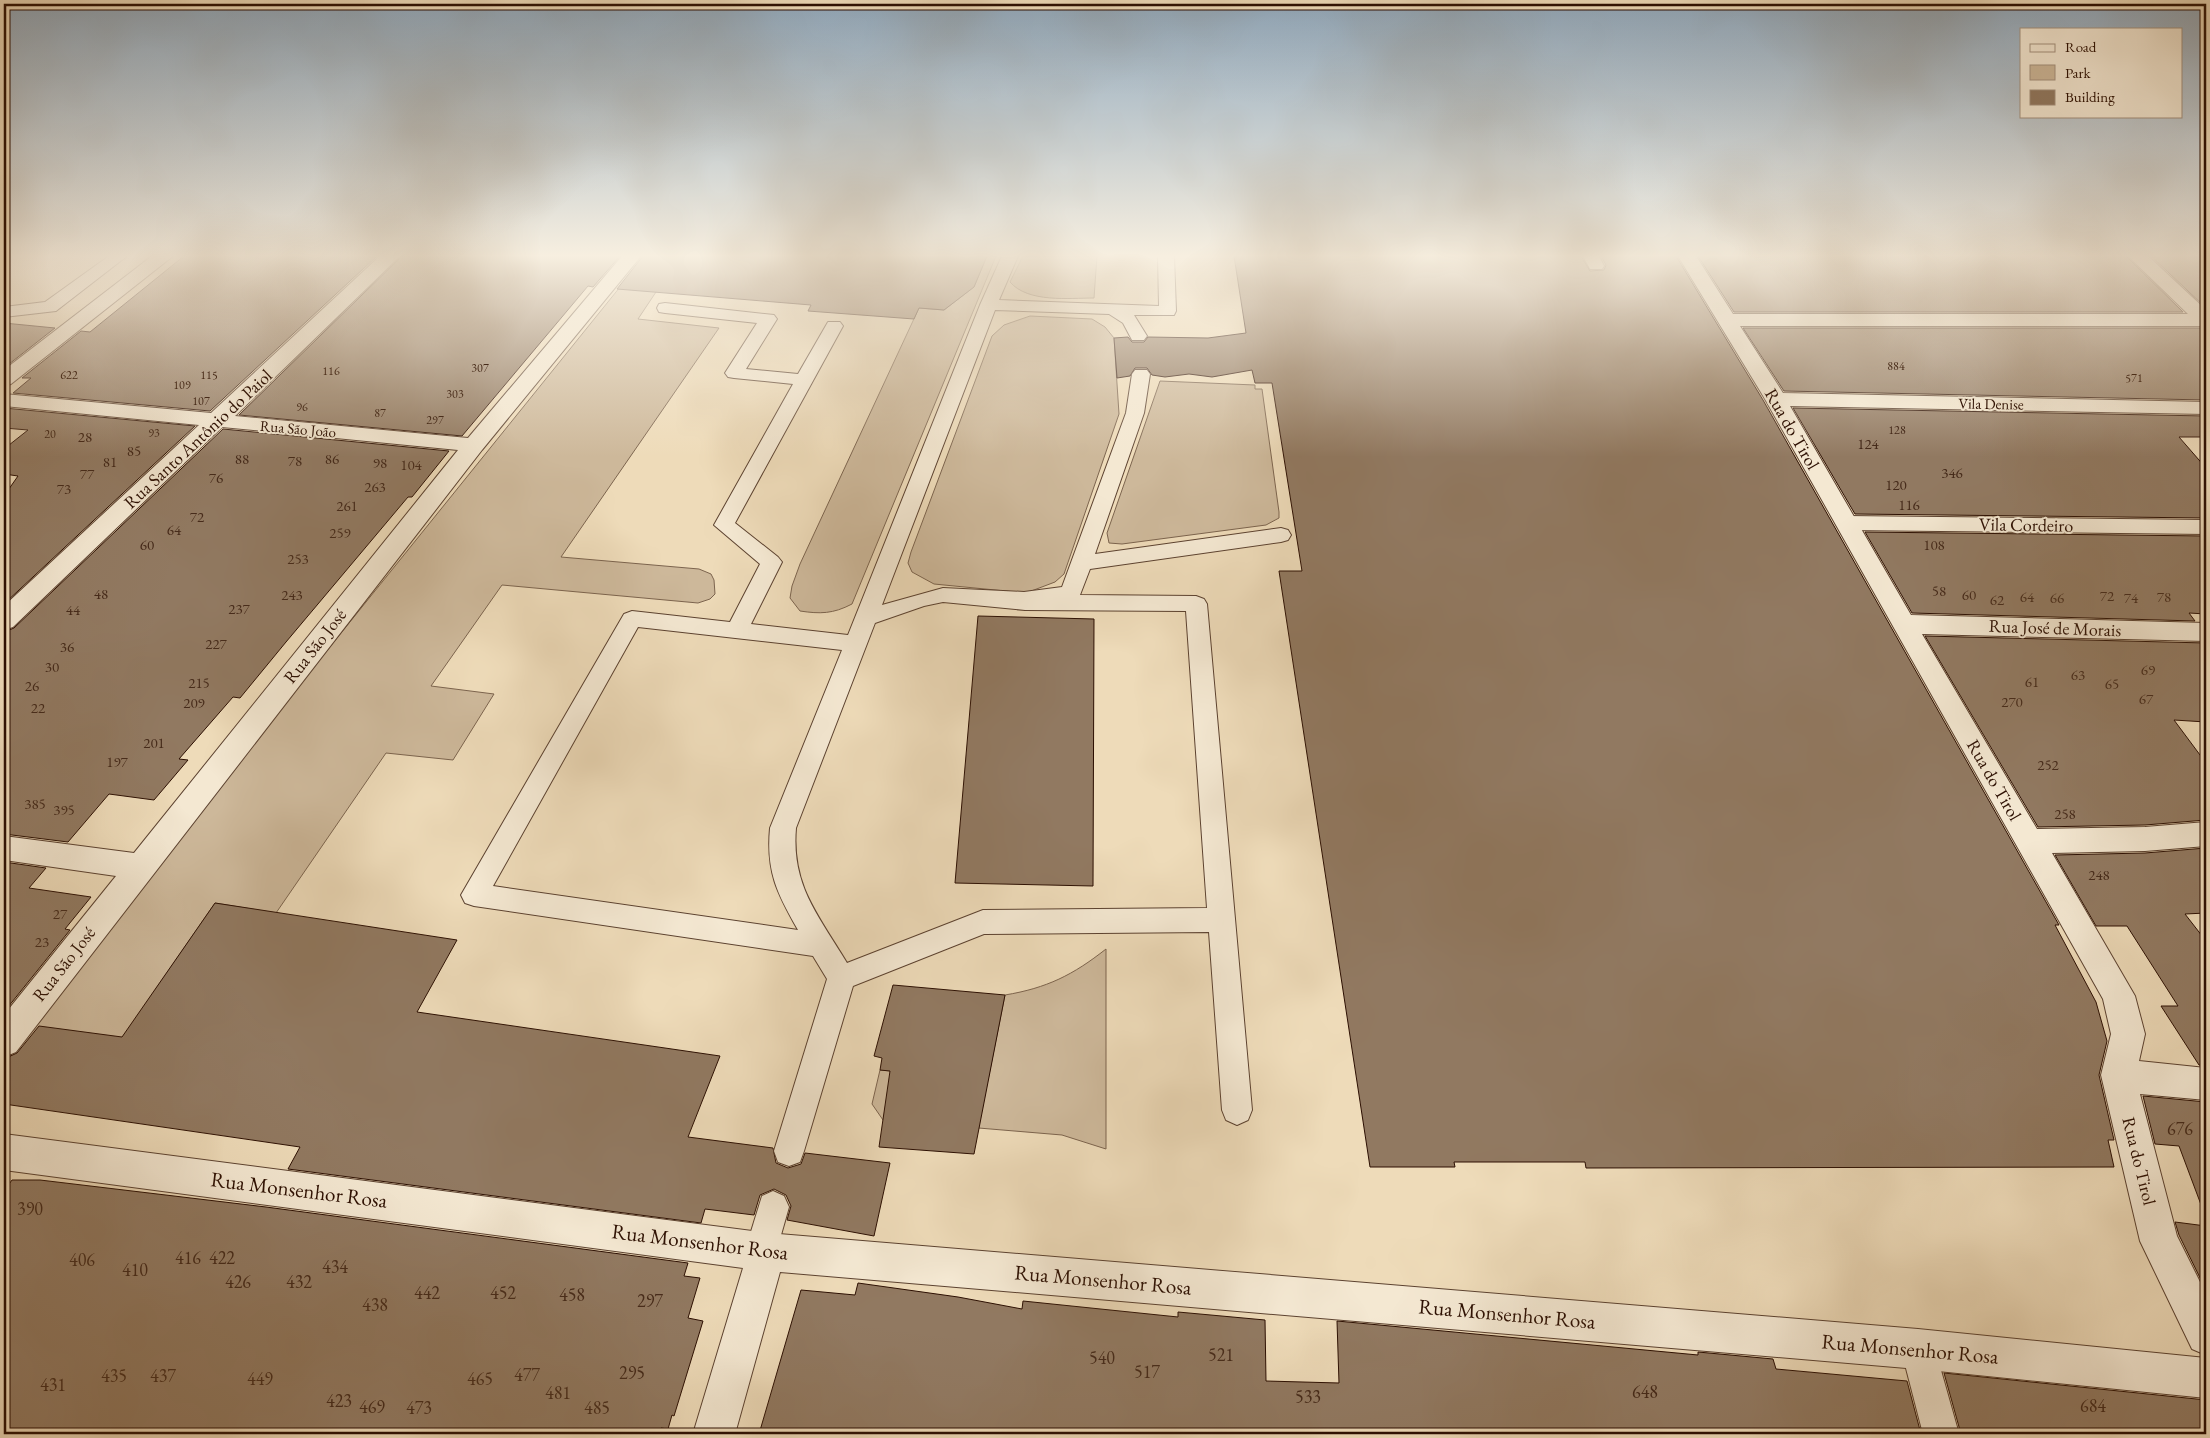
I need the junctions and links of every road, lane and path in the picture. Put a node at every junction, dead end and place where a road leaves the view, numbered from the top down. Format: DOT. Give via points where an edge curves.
graph roads {
  1 [pos="77,323"];
  2 [pos="320,323"];
  3 [pos="576,323"];
  4 [pos="765,323"];
  5 [pos="981,323"];
  6 [pos="1132,323"];
  7 [pos="1730,323"];
  8 [pos="834,326"];
  9 [pos="1138,336"];
  10 [pos="1141,374"];
  11 [pos="4,380"];
  12 [pos="804,380"];
  13 [pos="1776,399"];
  14 [pos="4,400"];
  15 [pos="2206,408"];
  16 [pos="216,422"];
  17 [pos="474,445"];
  18 [pos="1846,523"];
  19 [pos="2206,527"];
  20 [pos="1281,535"];
  21 [pos="1081,563"];
  22 [pos="1025,602"];
  23 [pos="866,618"];
  24 [pos="4,622"];
  25 [pos="1903,624"];
  26 [pos="738,631"];
  27 [pos="2206,632"];
  28 [pos="856,644"];
  29 [pos="2206,834"];
  30 [pos="2030,841"];
  31 [pos="4,848"];
  32 [pos="141,867"];
  33 [pos="1222,920"];
  34 [pos="822,945"];
  35 [pos="841,978"];
  36 [pos="4,1041"];
  37 [pos="2118,1075"];
  38 [pos="2206,1084"];
  39 [pos="1237,1110"];
  40 [pos="789,1151"];
  41 [pos="4,1152"];
  42 [pos="773,1207"];
  43 [pos="764,1251"];
  44 [pos="2206,1335"];
  45 [pos="1918,1349"];
  46 [pos="2206,1378"];
  47 [pos="714,1434"];
  48 [pos="1941,1434"];
  1 -- 11 [label="street"];
  2 -- 16 [label="street, Rua Santo Antônio do Paiol"];
  3 -- 17 [label="street, Rua São José"];
  4 -- 12 [label="lane" via="734,373"];
  5 -- 23 [label="lane"];
  6 -- 9 [label="lane"];
  7 -- 13 [label="street, Rua do Tirol"];
  8 -- 12 [label="lane"];
  10 -- 21 [label="lane" via="1135,413"];
  12 -- 26 [label="lane" via="724,525 771,562"];
  13 -- 15 [label="street, Vila Denise"];
  13 -- 18 [label="street, Rua do Tirol"];
  14 -- 16 [label="street, Rua São João"];
  16 -- 17 [label="street, Rua São João"];
  16 -- 24 [label="street, Rua Santo Antônio do Paiol"];
  17 -- 32 [label="street, Rua São José"];
  18 -- 19 [label="lane, Vila Cordeiro"];
  18 -- 25 [label="street, Rua do Tirol"];
  20 -- 21 [label="lane"];
  21 -- 22 [label="lane" via="1071,592 1057,598"];
  22 -- 23 [label="lane" via="940,595"];
  22 -- 33 [label="lane" via="1196,604"];
  23 -- 28 [label="lane"];
  25 -- 27 [label="street, Rua José de Morais"];
  25 -- 30 [label="street, Rua do Tirol"];
  26 -- 28 [label="lane"];
  26 -- 34 [label="lane" via="632,618 474,895"];
  28 -- 34 [label="lane" via="783,828 782,851 789,890"];
  29 -- 30 [label="street" via="2145,840"];
  30 -- 37 [label="street, Rua do Tirol" via="2120,996 2128,1034"];
  31 -- 32 [label="street"];
  32 -- 36 [label="street, Rua São José"];
  33 -- 35 [label="lane" via="983,922"];
  33 -- 39 [label="lane"];
  34 -- 35 [label="lane"];
  35 -- 40 [label="lane"];
  37 -- 38 [label="street"];
  37 -- 44 [label="street, Rua do Tirol" via="2158,1241"];
  41 -- 43 [label="street, Rua Monsenhor Rosa"];
  42 -- 43 [label="lane"];
  43 -- 45 [label="street, Rua Monsenhor Rosa"];
  43 -- 47 [label="street"];
  45 -- 46 [label="street, Rua Monsenhor Rosa"];
  45 -- 48 [label="lane"];
}
